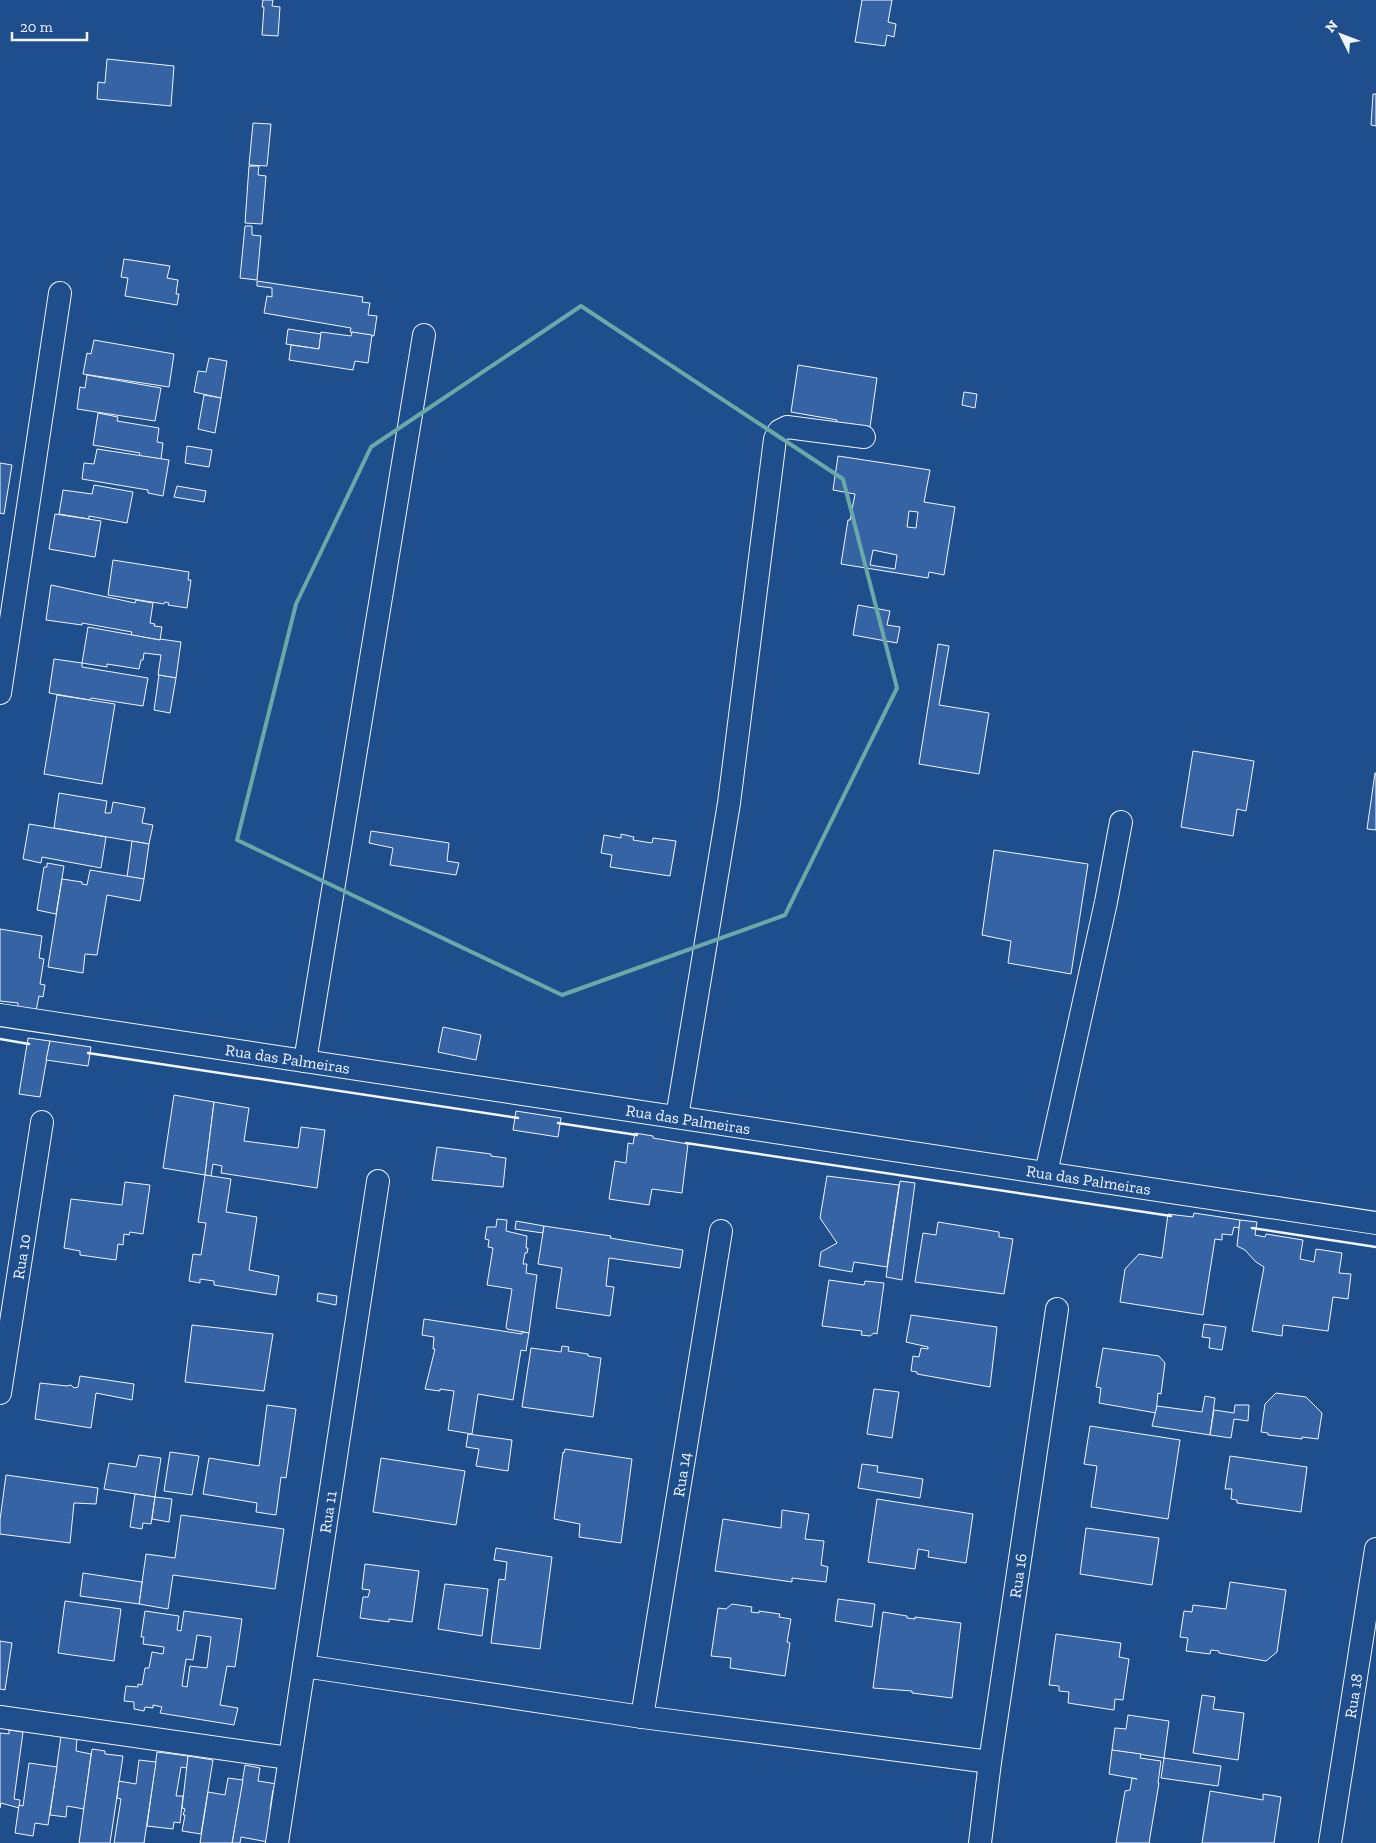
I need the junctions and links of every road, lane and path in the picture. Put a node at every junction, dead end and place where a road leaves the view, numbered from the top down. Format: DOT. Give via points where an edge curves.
graph roads {
  1 [pos="60,293"];
  2 [pos="424,335"];
  3 [pos="864,437"];
  4 [pos="0,693"];
  5 [pos="1121,822"];
  6 [pos="0,1015"];
  7 [pos="305,1061"];
  8 [pos="677,1117"];
  9 [pos="42,1122"];
  10 [pos="1046,1173"];
  11 [pos="378,1182"];
  12 [pos="1376,1223"];
  13 [pos="721,1231"];
  14 [pos="1057,1308"];
  15 [pos="0,1393"];
  16 [pos="1376,1549"];
  17 [pos="304,1666"];
  18 [pos="0,1717"];
  19 [pos="642,1717"];
  20 [pos="289,1758"];
  21 [pos="990,1762"];
  22 [pos="277,1843"];
  23 [pos="980,1843"];
  24 [pos="1330,1843"];
  1 -- 4 [label="street"];
  2 -- 7 [label="street"];
  3 -- 8 [label="street" via="787,427 779,431 775,439 728,803"];
  5 -- 10 [label="street"];
  6 -- 7 [label="street, Rua das Palmeiras"];
  7 -- 8 [label="street, Rua das Palmeiras"];
  8 -- 10 [label="street, Rua das Palmeiras"];
  9 -- 15 [label="street, Rua 10"];
  10 -- 12 [label="street, Rua das Palmeiras"];
  11 -- 17 [label="street, Rua 11"];
  13 -- 19 [label="street, Rua 14"];
  14 -- 21 [label="street, Rua 16"];
  16 -- 24 [label="street, Rua 18"];
  17 -- 19 [label="street"];
  17 -- 20 [label="street, Rua 11"];
  18 -- 20 [label="street"];
  19 -- 21 [label="street"];
  20 -- 22 [label="street, Rua 11"];
  21 -- 23 [label="street, Rua 16"];
}
